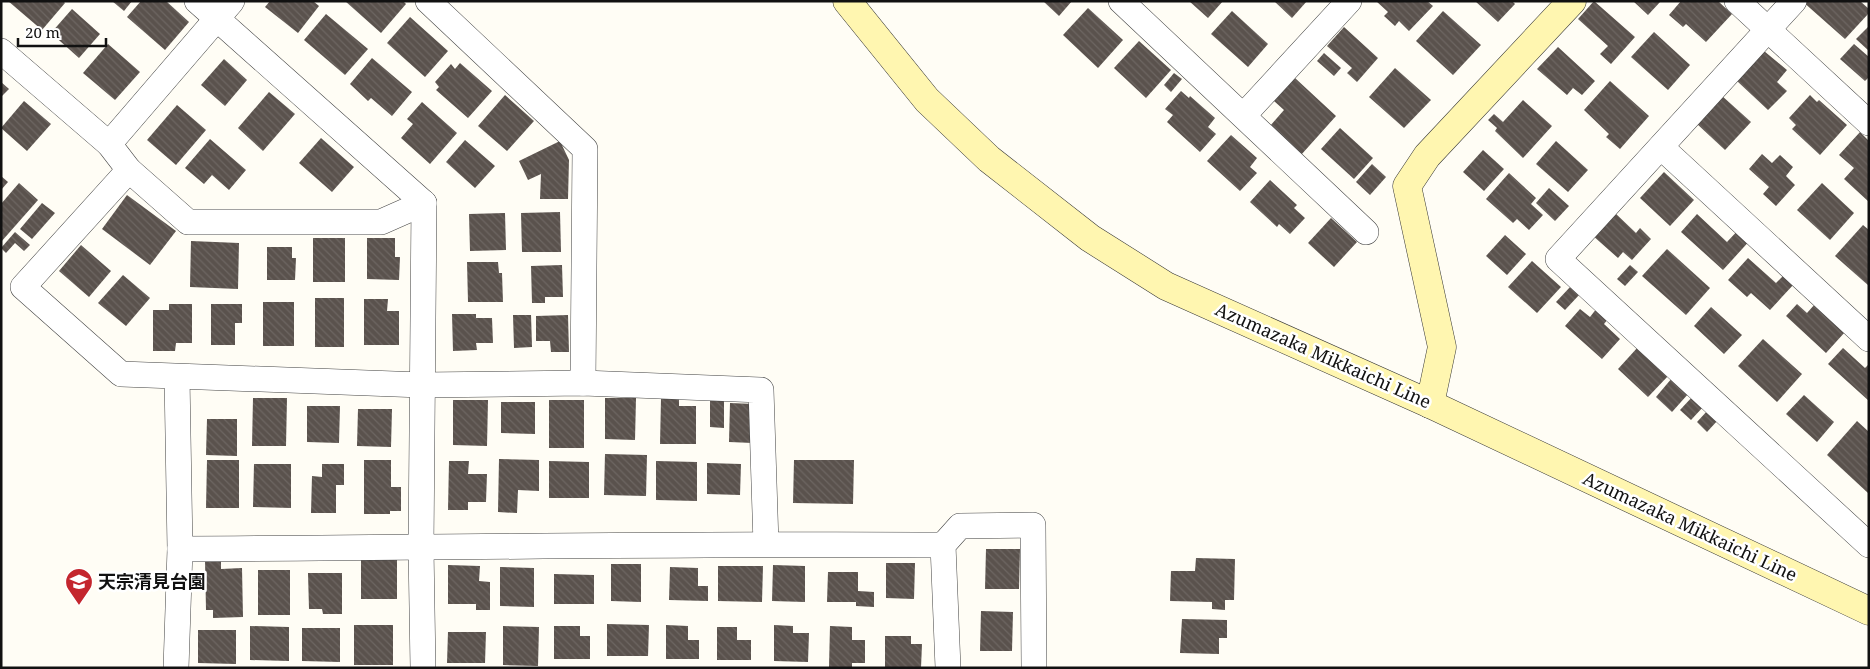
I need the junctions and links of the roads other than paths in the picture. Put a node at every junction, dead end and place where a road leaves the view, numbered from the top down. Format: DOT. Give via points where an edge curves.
graph roads {
  1 [pos="196,1"];
  2 [pos="428,1"];
  3 [pos="847,1"];
  4 [pos="1350,1"];
  5 [pos="1572,1"];
  6 [pos="1737,1"];
  7 [pos="1794,1"];
  8 [pos="1129,4"];
  9 [pos="225,10"];
  10 [pos="1768,30"];
  11 [pos="1,51"];
  12 [pos="1244,115"];
  13 [pos="1869,123"];
  14 [pos="109,144"];
  15 [pos="1661,147"];
  16 [pos="129,170"];
  17 [pos="424,203"];
  18 [pos="1366,232"];
  19 [pos="1869,339"];
  20 [pos="177,376"];
  21 [pos="584,383"];
  22 [pos="422,385"];
  23 [pos="1430,404"];
  24 [pos="766,544"];
  25 [pos="943,545"];
  26 [pos="1869,545"];
  27 [pos="421,548"];
  28 [pos="180,549"];
  29 [pos="1869,611"];
  30 [pos="176,668"];
  31 [pos="423,668"];
  32 [pos="948,668"];
  33 [pos="1034,668"];
  1 -- 9 [label="street"];
  2 -- 21 [label="street" via="585,149"];
  3 -- 23 [label="main road, Azumazaka Mikkaichi Line" via="927,100 989,159 1090,238 1166,286"];
  4 -- 12 [label="street"];
  5 -- 23 [label="main road" via="1427,156 1407,186 1442,348"];
  6 -- 10 [label="street"];
  7 -- 10 [label="street"];
  8 -- 12 [label="street"];
  9 -- 14 [label="street"];
  9 -- 17 [label="street"];
  10 -- 13 [label="street"];
  10 -- 15 [label="street"];
  11 -- 14 [label="street"];
  12 -- 18 [label="street"];
  14 -- 16 [label="street"];
  15 -- 19 [label="street"];
  15 -- 26 [label="street" via="1558,259"];
  16 -- 17 [label="street" via="188,222 381,222"];
  16 -- 20 [label="street" via="23,287 122,374"];
  17 -- 22 [label="street"];
  20 -- 22 [label="street"];
  20 -- 28 [label="street"];
  21 -- 22 [label="street"];
  21 -- 24 [label="street" via="761,390"];
  22 -- 27 [label="street"];
  23 -- 29 [label="main road, Azumazaka Mikkaichi Line"];
  24 -- 25 [label="street"];
  24 -- 27 [label="street"];
  25 -- 32 [label="street"];
  25 -- 33 [label="street" via="960,526 1033,525"];
  27 -- 28 [label="street"];
  27 -- 31 [label="street"];
  28 -- 30 [label="street"];
}
